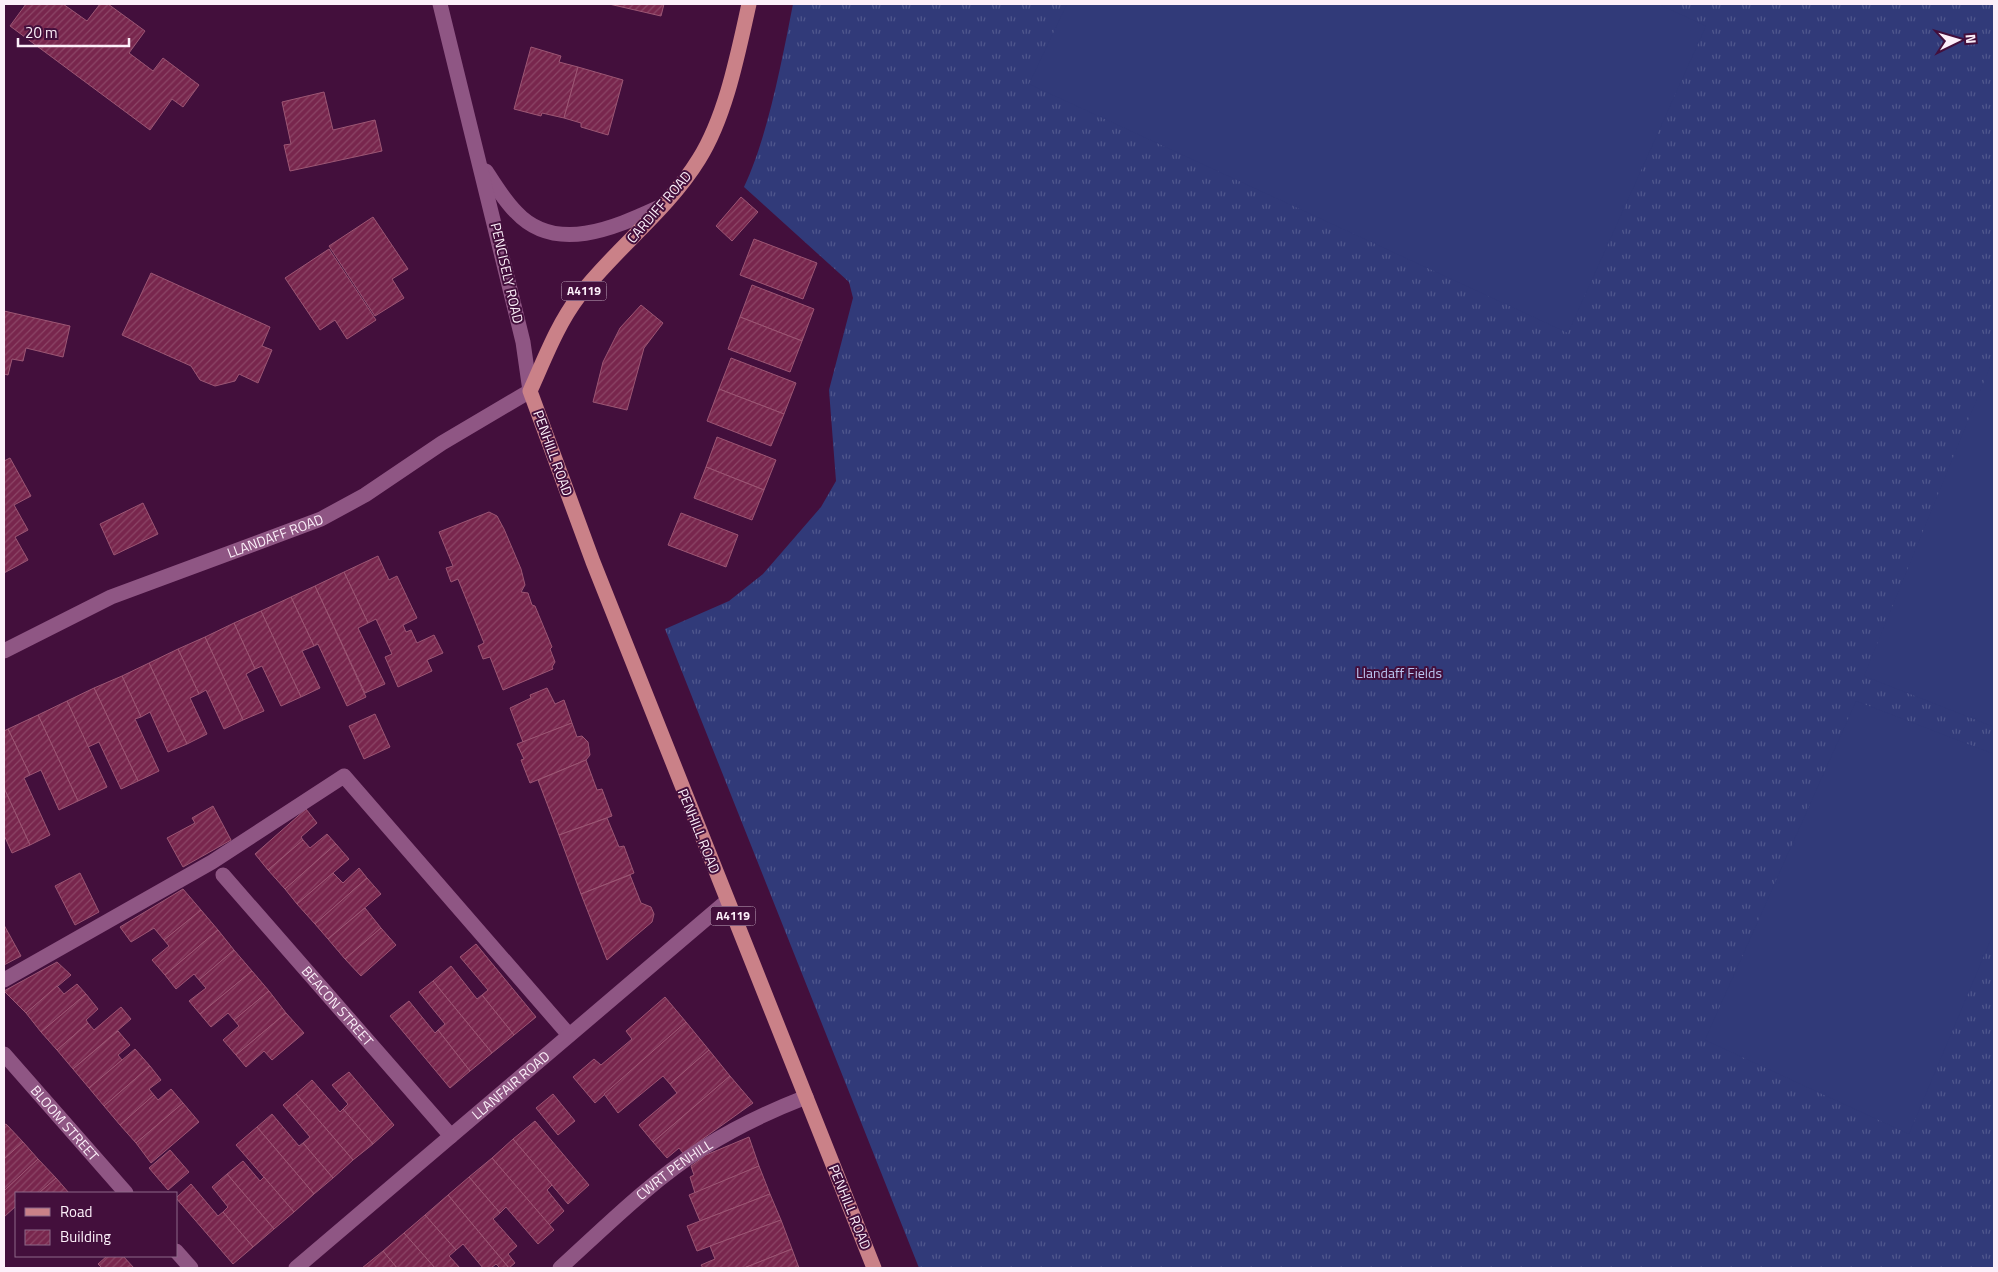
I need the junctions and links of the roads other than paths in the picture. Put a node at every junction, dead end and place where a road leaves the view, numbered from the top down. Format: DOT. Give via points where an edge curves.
graph roads {
  1 [pos="440,4"];
  2 [pos="749,4"];
  3 [pos="478,157"];
  4 [pos="660,207"];
  5 [pos="530,391"];
  6 [pos="4,651"];
  7 [pos="212,862"];
  8 [pos="727,901"];
  9 [pos="4,980"];
  10 [pos="569,1035"];
  11 [pos="4,1054"];
  12 [pos="806,1097"];
  13 [pos="451,1136"];
  14 [pos="125,1192"];
  15 [pos="178,1253"];
  16 [pos="191,1268"];
  17 [pos="296,1268"];
  18 [pos="560,1268"];
  19 [pos="874,1268"];
  1 -- 3 [label="main road, PENCISELY ROAD"];
  2 -- 4 [label="main road, CARDIFF ROAD / A4119" via="736,59 714,127 683,184"];
  3 -- 4 [label="main road, PENCISELY ROAD" via="517,214 552,232 570,236 591,233 620,225"];
  3 -- 5 [label="main road, PENCISELY ROAD" via="523,342"];
  4 -- 5 [label="main road, CARDIFF ROAD / A4119" via="579,296 552,342"];
  5 -- 6 [label="main road, LLANDAFF ROAD" via="321,519 111,597"];
  5 -- 8 [label="main road, PENHILL ROAD / A4119" via="593,562"];
  7 -- 9 [label="main road"];
  7 -- 10 [label="main road" via="344,776"];
  7 -- 13 [label="main road, BEACON STREET"];
  8 -- 10 [label="main road, LLANFAIR ROAD"];
  8 -- 12 [label="main road, PENHILL ROAD / A4119"];
  10 -- 13 [label="main road, LLANFAIR ROAD"];
  11 -- 14 [label="main road, BLOOM STREET"];
  12 -- 18 [label="main road, CWRT PENHILL" via="702,1148"];
  12 -- 19 [label="main road, PENHILL ROAD / A4119"];
  13 -- 17 [label="main road, LLANFAIR ROAD"];
  15 -- 16 [label="main road"];
}
